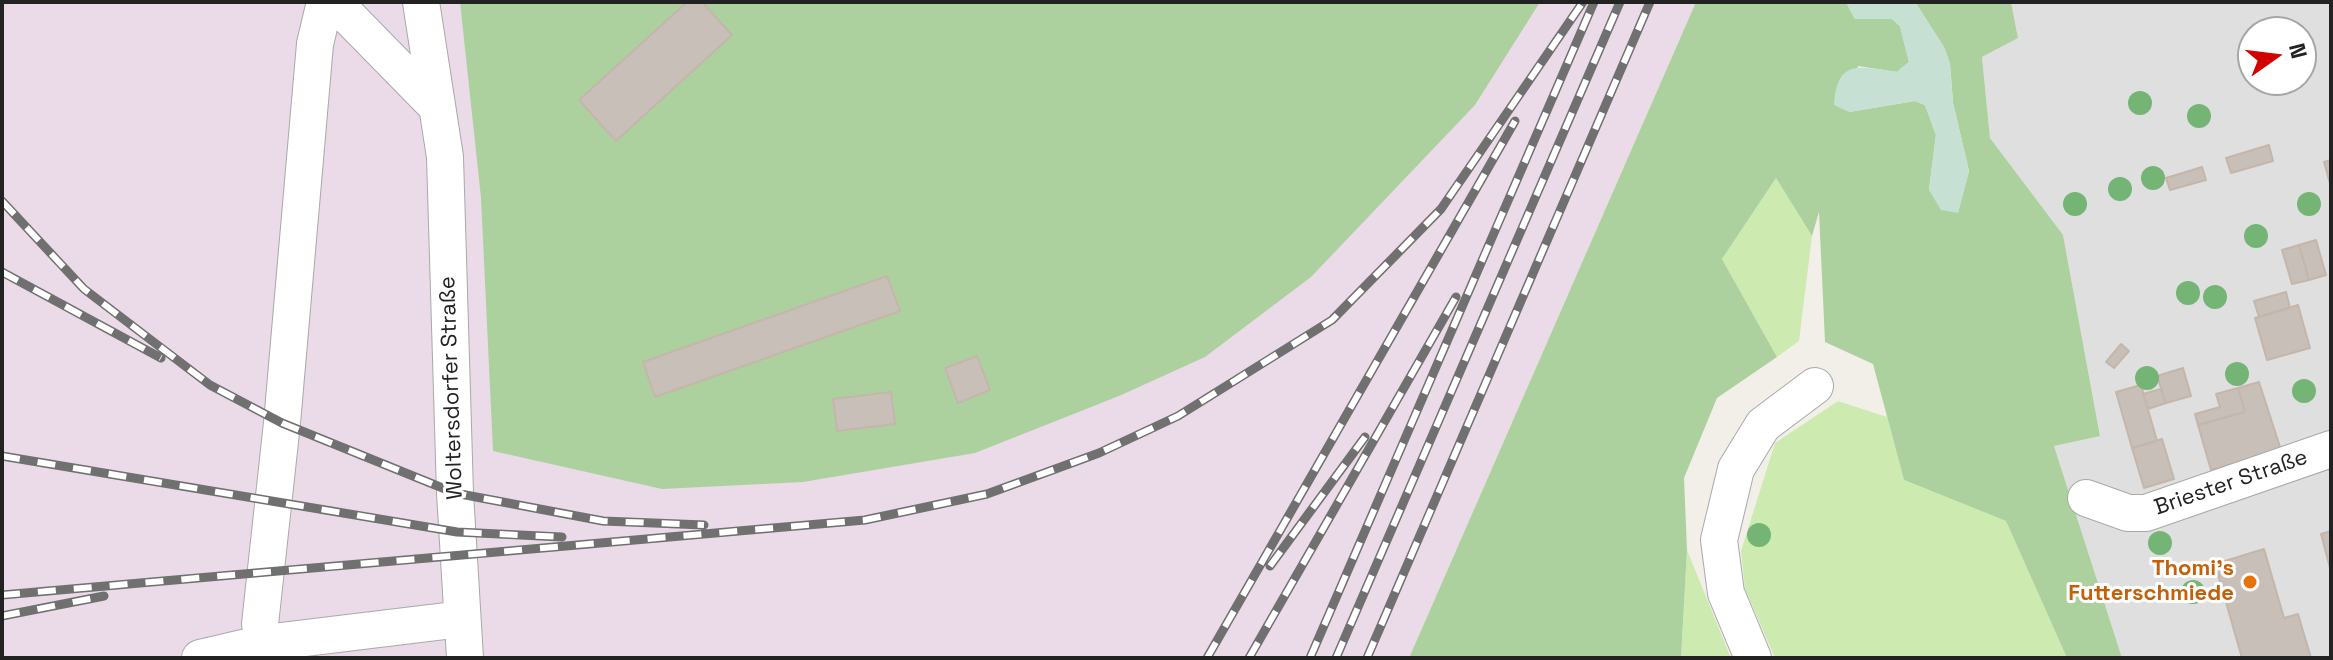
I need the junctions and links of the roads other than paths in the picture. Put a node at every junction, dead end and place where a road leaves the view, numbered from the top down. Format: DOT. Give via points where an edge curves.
graph roads {
  1 [pos="325,2"];
  2 [pos="334,2"];
  3 [pos="421,2"];
  4 [pos="437,107"];
  5 [pos="1815,386"];
  6 [pos="2331,449"];
  7 [pos="2086,498"];
  8 [pos="462,619"];
  9 [pos="264,643"];
  10 [pos="200,658"];
  11 [pos="465,658"];
  12 [pos="1753,658"];
  1 -- 9 [label="street" via="314,57 260,624"];
  2 -- 4 [label="street"];
  3 -- 4 [label="street, Woltersdorfer Straße"];
  4 -- 8 [label="street, Woltersdorfer Straße" via="445,157"];
  5 -- 12 [label="street" via="1763,425 1736,469 1719,540 1726,593"];
  6 -- 7 [label="street, Briester Straße" via="2146,513 2128,513"];
  8 -- 9 [label="street"];
  8 -- 11 [label="street, Woltersdorfer Straße"];
  9 -- 10 [label="street"];
}
